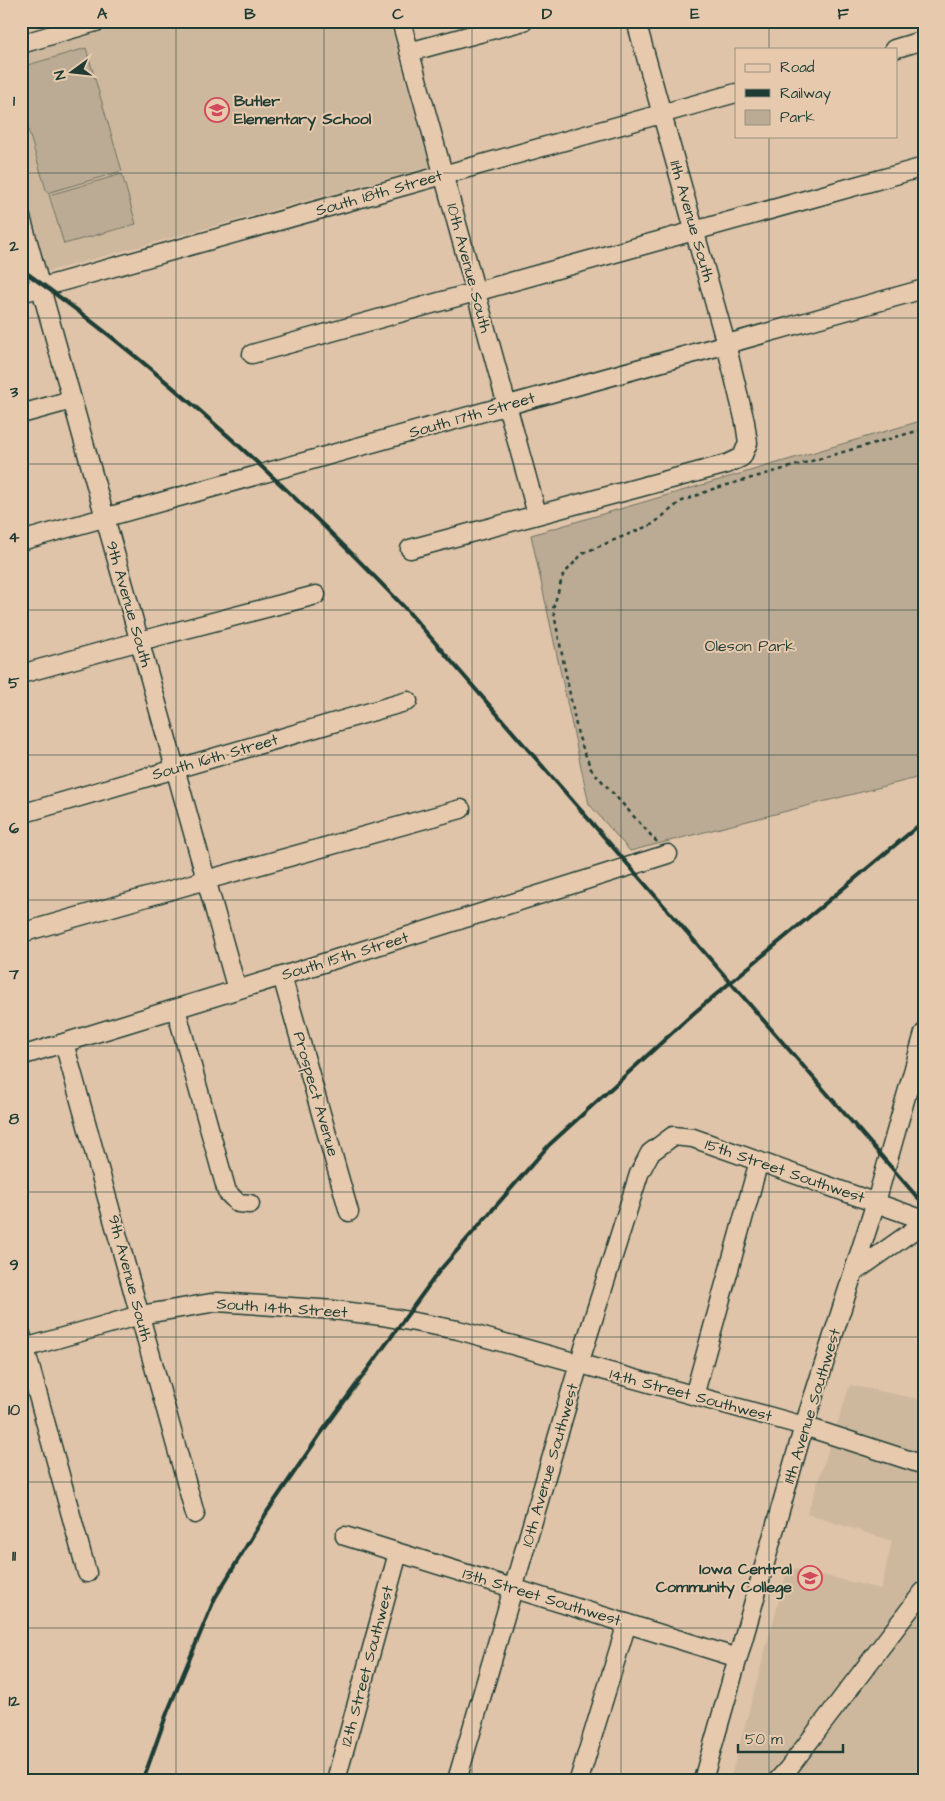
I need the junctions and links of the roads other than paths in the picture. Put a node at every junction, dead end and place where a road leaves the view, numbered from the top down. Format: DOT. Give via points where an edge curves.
graph roads {
  1 [pos="99,21"];
  2 [pos="401,21"];
  3 [pos="524,21"];
  4 [pos="636,21"];
  5 [pos="924,40"];
  6 [pos="21,44"];
  7 [pos="897,48"];
  8 [pos="409,52"];
  9 [pos="735,93"];
  10 [pos="662,114"];
  11 [pos="924,167"];
  12 [pos="443,175"];
  13 [pos="21,217"];
  14 [pos="695,232"];
  15 [pos="41,287"];
  16 [pos="924,289"];
  17 [pos="475,292"];
  18 [pos="21,293"];
  19 [pos="726,344"];
  20 [pos="252,354"];
  21 [pos="72,400"];
  22 [pos="507,405"];
  23 [pos="21,414"];
  24 [pos="536,514"];
  25 [pos="105,517"];
  26 [pos="21,541"];
  27 [pos="410,549"];
  28 [pos="316,595"];
  29 [pos="140,641"];
  30 [pos="21,674"];
  31 [pos="408,701"];
  32 [pos="175,769"];
  33 [pos="461,809"];
  34 [pos="21,814"];
  35 [pos="668,854"];
  36 [pos="206,880"];
  37 [pos="21,933"];
  38 [pos="282,976"];
  39 [pos="237,990"];
  40 [pos="176,1008"];
  41 [pos="924,1033"];
  42 [pos="64,1043"];
  43 [pos="21,1056"];
  44 [pos="650,1153"];
  45 [pos="759,1161"];
  46 [pos="876,1202"];
  47 [pos="250,1204"];
  48 [pos="349,1212"];
  49 [pos="924,1221"];
  50 [pos="853,1273"];
  51 [pos="140,1315"];
  52 [pos="458,1330"];
  53 [pos="23,1343"];
  54 [pos="579,1364"];
  55 [pos="694,1396"];
  56 [pos="804,1426"];
  57 [pos="924,1465"];
  58 [pos="195,1514"];
  59 [pos="345,1536"];
  60 [pos="398,1553"];
  61 [pos="87,1573"];
  62 [pos="514,1589"];
  63 [pos="923,1592"];
  64 [pos="626,1623"];
  65 [pos="738,1658"];
  66 [pos="336,1780"];
  67 [pos="457,1780"];
  68 [pos="579,1780"];
  69 [pos="703,1780"];
  70 [pos="778,1780"];
  1 -- 6 [label="street"];
  2 -- 8 [label="street, 10th Avenue South"];
  3 -- 8 [label="street"];
  4 -- 10 [label="street, 11th Avenue South"];
  5 -- 7 [label="street"];
  8 -- 12 [label="street, 10th Avenue South"];
  9 -- 10 [label="street, South 18th Street"];
  10 -- 12 [label="street, South 18th Street"];
  10 -- 14 [label="street, 11th Avenue South"];
  11 -- 14 [label="street"];
  12 -- 15 [label="street, South 18th Street"];
  12 -- 17 [label="street, 10th Avenue South"];
  13 -- 15 [label="street, 9th Avenue South"];
  14 -- 17 [label="street"];
  14 -- 19 [label="street, 11th Avenue South"];
  15 -- 18 [label="street, South 18th Street"];
  15 -- 21 [label="street, 9th Avenue South"];
  16 -- 19 [label="street, South 17th Street"];
  17 -- 20 [label="street"];
  17 -- 22 [label="street, 10th Avenue South"];
  19 -- 22 [label="street, South 17th Street"];
  19 -- 24 [label="street, 11th Avenue South" via="748,443 742,457 727,464"];
  21 -- 23 [label="street"];
  21 -- 25 [label="street, 9th Avenue South"];
  22 -- 24 [label="street, 10th Avenue South"];
  22 -- 25 [label="street, South 17th Street"];
  24 -- 27 [label="street, 11th Avenue South"];
  25 -- 26 [label="street, South 17th Street"];
  25 -- 29 [label="street, 9th Avenue South"];
  28 -- 29 [label="street"];
  29 -- 30 [label="street"];
  29 -- 32 [label="street, 9th Avenue South"];
  31 -- 32 [label="street, South 16th Street"];
  32 -- 34 [label="street, South 16th Street"];
  32 -- 36 [label="street, 9th Avenue South"];
  33 -- 36 [label="street"];
  35 -- 38 [label="street, South 15th Street"];
  36 -- 37 [label="street"];
  36 -- 39 [label="street, 9th Avenue South"];
  38 -- 39 [label="street, South 15th Street"];
  38 -- 48 [label="street, Prospect Avenue"];
  39 -- 40 [label="street, South 15th Street"];
  40 -- 42 [label="street, South 15th Street"];
  40 -- 47 [label="street" via="227,1192 238,1203"];
  41 -- 46 [label="street, 11th Avenue Southwest"];
  42 -- 43 [label="street, South 15th Street"];
  42 -- 51 [label="street, 9th Avenue South"];
  44 -- 45 [label="street, 15th Street Southwest" via="673,1136 693,1138"];
  44 -- 54 [label="street, 10th Avenue Southwest" via="639,1174"];
  45 -- 46 [label="street, 15th Street Southwest"];
  45 -- 55 [label="street"];
  46 -- 49 [label="street, 15th Street Southwest"];
  46 -- 50 [label="street, 11th Avenue Southwest"];
  49 -- 50 [label="street, 15th Street Southwest"];
  50 -- 56 [label="street, 11th Avenue Southwest"];
  51 -- 52 [label="street, South 14th Street" via="217,1302 268,1304 382,1316"];
  51 -- 53 [label="street, South 14th Street"];
  51 -- 58 [label="street, 9th Avenue South"];
  52 -- 54 [label="street, 14th Street Southwest"];
  53 -- 61 [label="street"];
  54 -- 55 [label="street, 14th Street Southwest"];
  54 -- 62 [label="street, 10th Avenue Southwest"];
  55 -- 56 [label="street, 14th Street Southwest"];
  56 -- 57 [label="street, 14th Street Southwest"];
  56 -- 65 [label="street, 11th Avenue Southwest"];
  59 -- 60 [label="street, 13th Street Southwest"];
  60 -- 62 [label="street, 13th Street Southwest"];
  60 -- 66 [label="street, 12th Street Southwest"];
  62 -- 64 [label="street, 13th Street Southwest"];
  62 -- 67 [label="street, 10th Avenue Southwest"];
  63 -- 70 [label="street"];
  64 -- 65 [label="street, 13th Street Southwest"];
  64 -- 68 [label="street"];
  65 -- 69 [label="street, 11th Avenue Southwest"];
}
